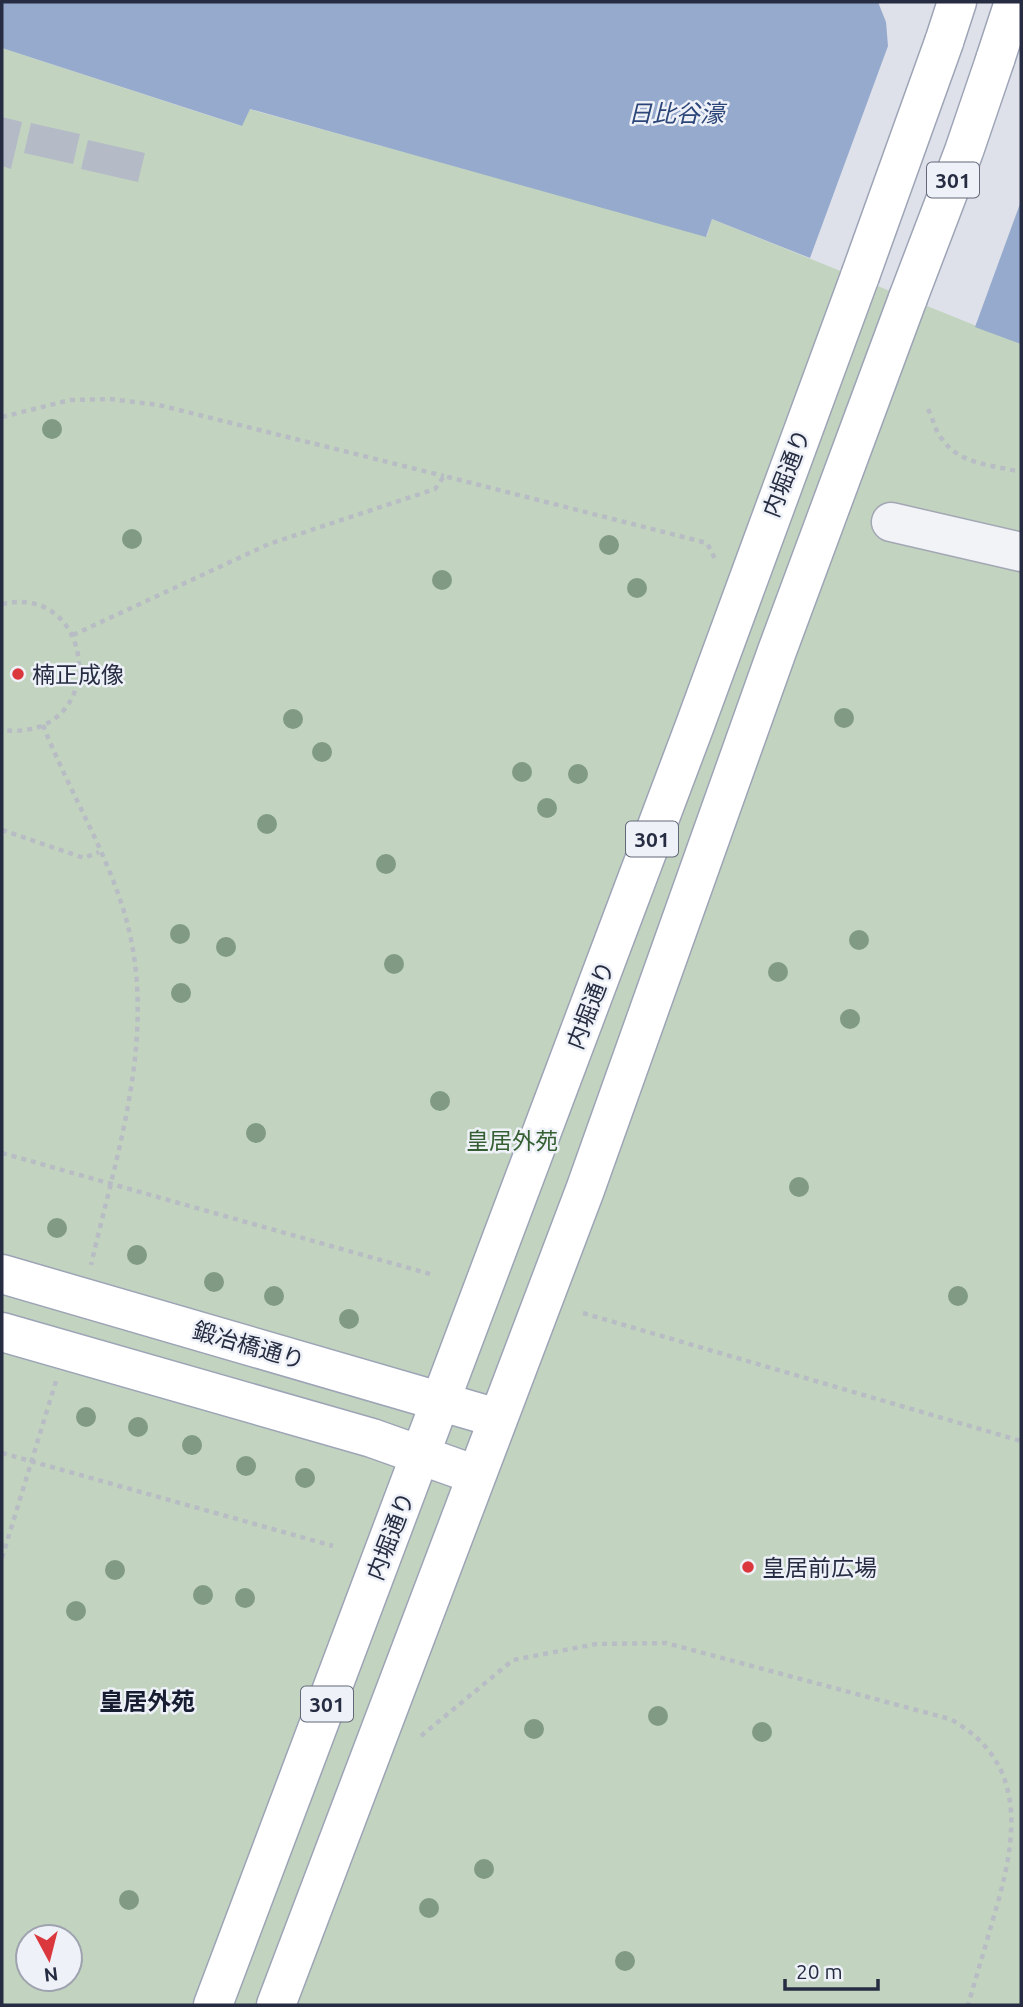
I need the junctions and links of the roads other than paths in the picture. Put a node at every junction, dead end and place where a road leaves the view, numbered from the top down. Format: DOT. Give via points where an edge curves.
graph roads {
  1 [pos="957,2"];
  2 [pos="1014,2"];
  3 [pos="891,522"];
  4 [pos="1021,552"];
  5 [pos="2,1274"];
  6 [pos="2,1332"];
  7 [pos="440,1402"];
  8 [pos="497,1418"];
  9 [pos="421,1455"];
  10 [pos="476,1475"];
  11 [pos="213,2005"];
  12 [pos="276,2005"];
  1 -- 7 [label="main road, 内堀通り / 301, bridge" via="695,725"];
  2 -- 8 [label="main road, 301, bridge" via="964,151 777,651 585,1190"];
  3 -- 4 [label="lane"];
  5 -- 7 [label="main road, 鍛冶橋通り"];
  6 -- 9 [label="main road"];
  7 -- 8 [label="main road, 鍛冶橋通り"];
  7 -- 9 [label="main road, 内堀通り / 301"];
  8 -- 10 [label="main road, 301"];
  9 -- 10 [label="main road"];
  9 -- 11 [label="main road, 内堀通り / 301"];
  10 -- 12 [label="main road, 301"];
}
